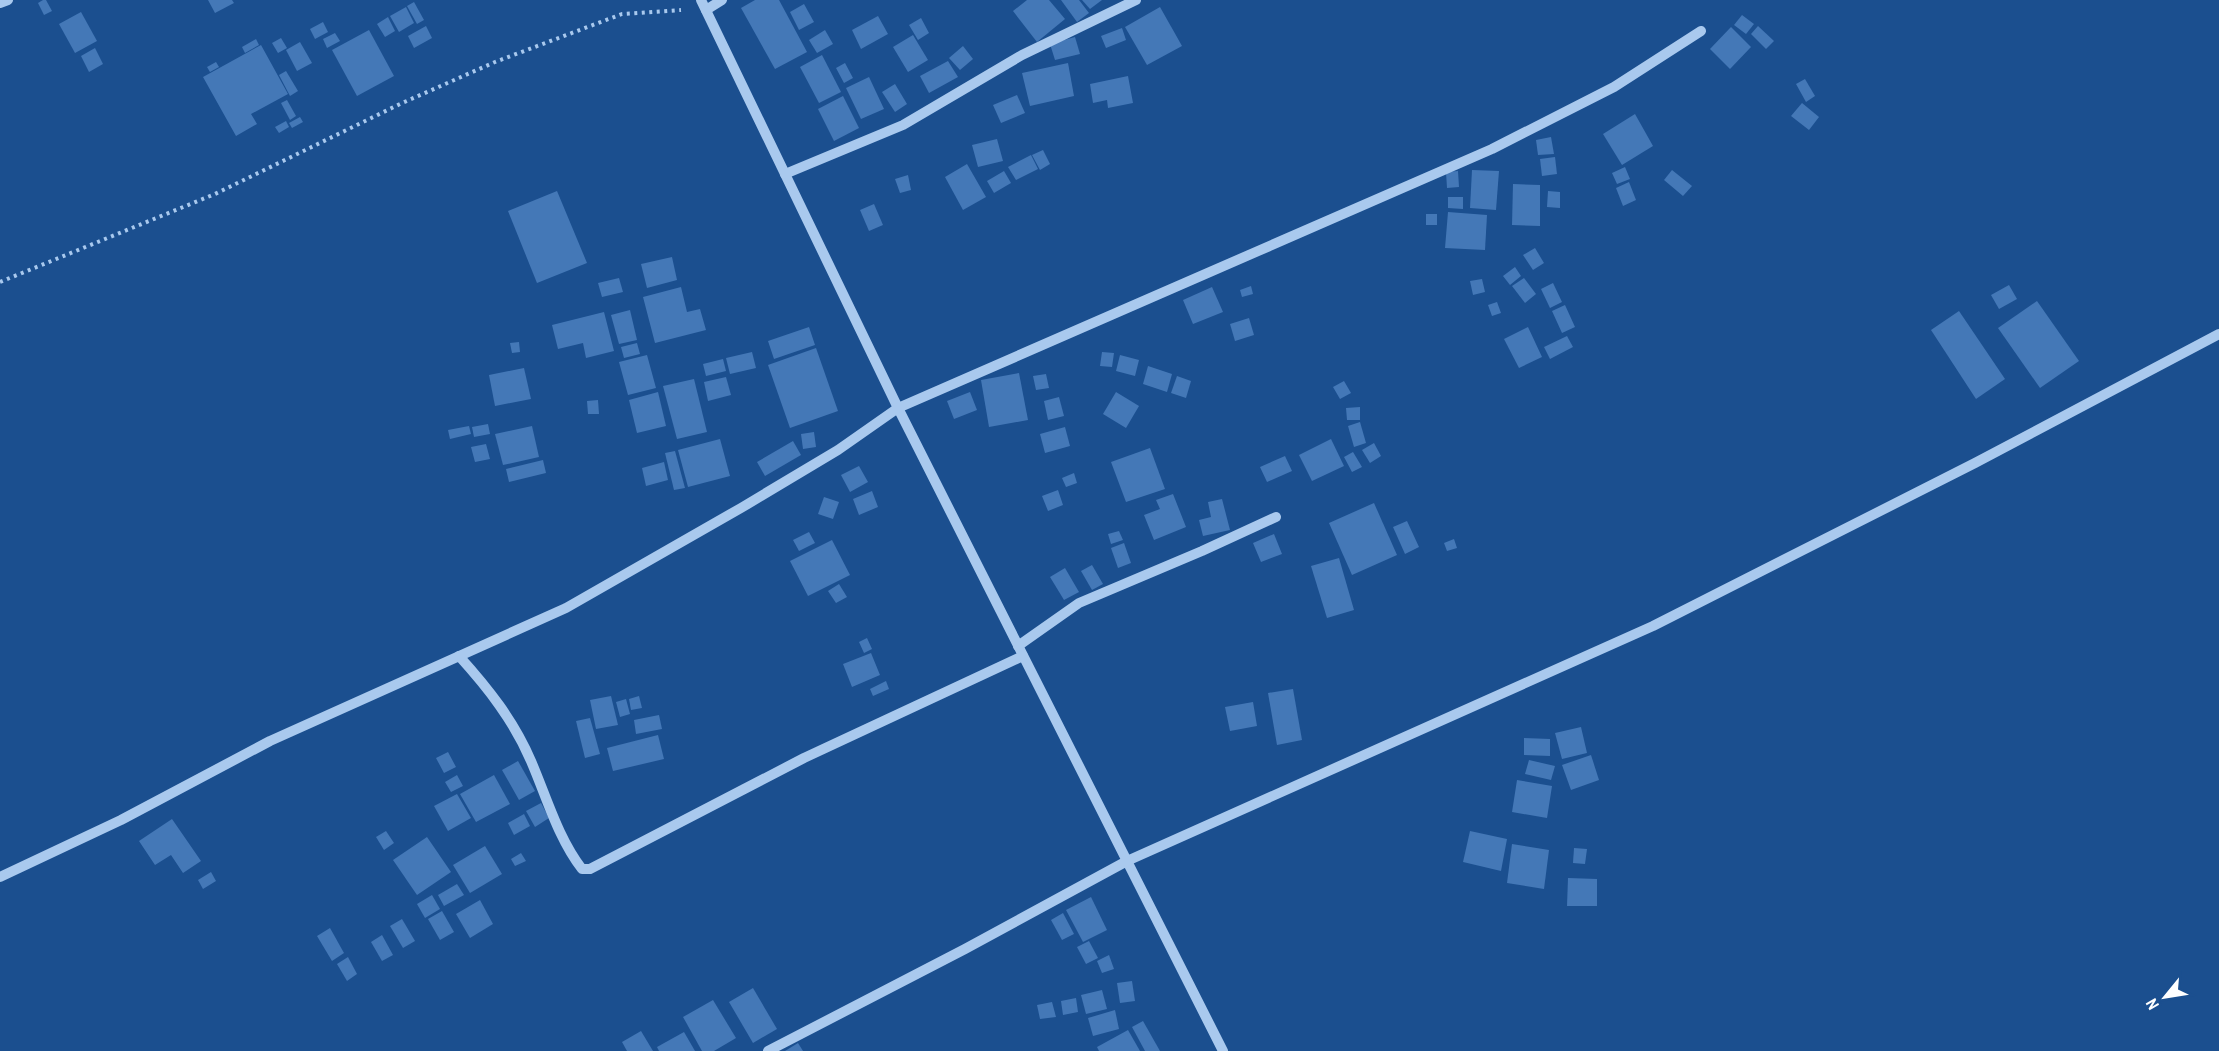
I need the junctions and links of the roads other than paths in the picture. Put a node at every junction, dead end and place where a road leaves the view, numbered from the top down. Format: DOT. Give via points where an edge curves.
graph roads {
  1 [pos="8,0"];
  2 [pos="722,0"];
  3 [pos="1136,0"];
  4 [pos="0,3"];
  5 [pos="704,5"];
  6 [pos="1701,31"];
  7 [pos="785,174"];
  8 [pos="2219,334"];
  9 [pos="898,408"];
  10 [pos="1276,517"];
  11 [pos="1021,651"];
  12 [pos="459,656"];
  13 [pos="1127,861"];
  14 [pos="0,877"];
  15 [pos="768,1051"];
  16 [pos="1223,1051"];
  1 -- 4 [label="street"];
  2 -- 5 [label="street"];
  3 -- 7 [label="street" via="1022,54 903,125"];
  5 -- 7 [label="street"];
  6 -- 9 [label="street" via="1614,87 1492,149"];
  7 -- 9 [label="street"];
  8 -- 13 [label="street" via="1653,626"];
  9 -- 11 [label="street"];
  9 -- 12 [label="street" via="838,450 567,608"];
  10 -- 11 [label="street" via="1079,603"];
  11 -- 12 [label="street" via="590,870 582,869 574,859 502,707"];
  11 -- 13 [label="street"];
  12 -- 14 [label="street" via="270,741 121,820"];
  13 -- 15 [label="street"];
  13 -- 16 [label="street"];
}
